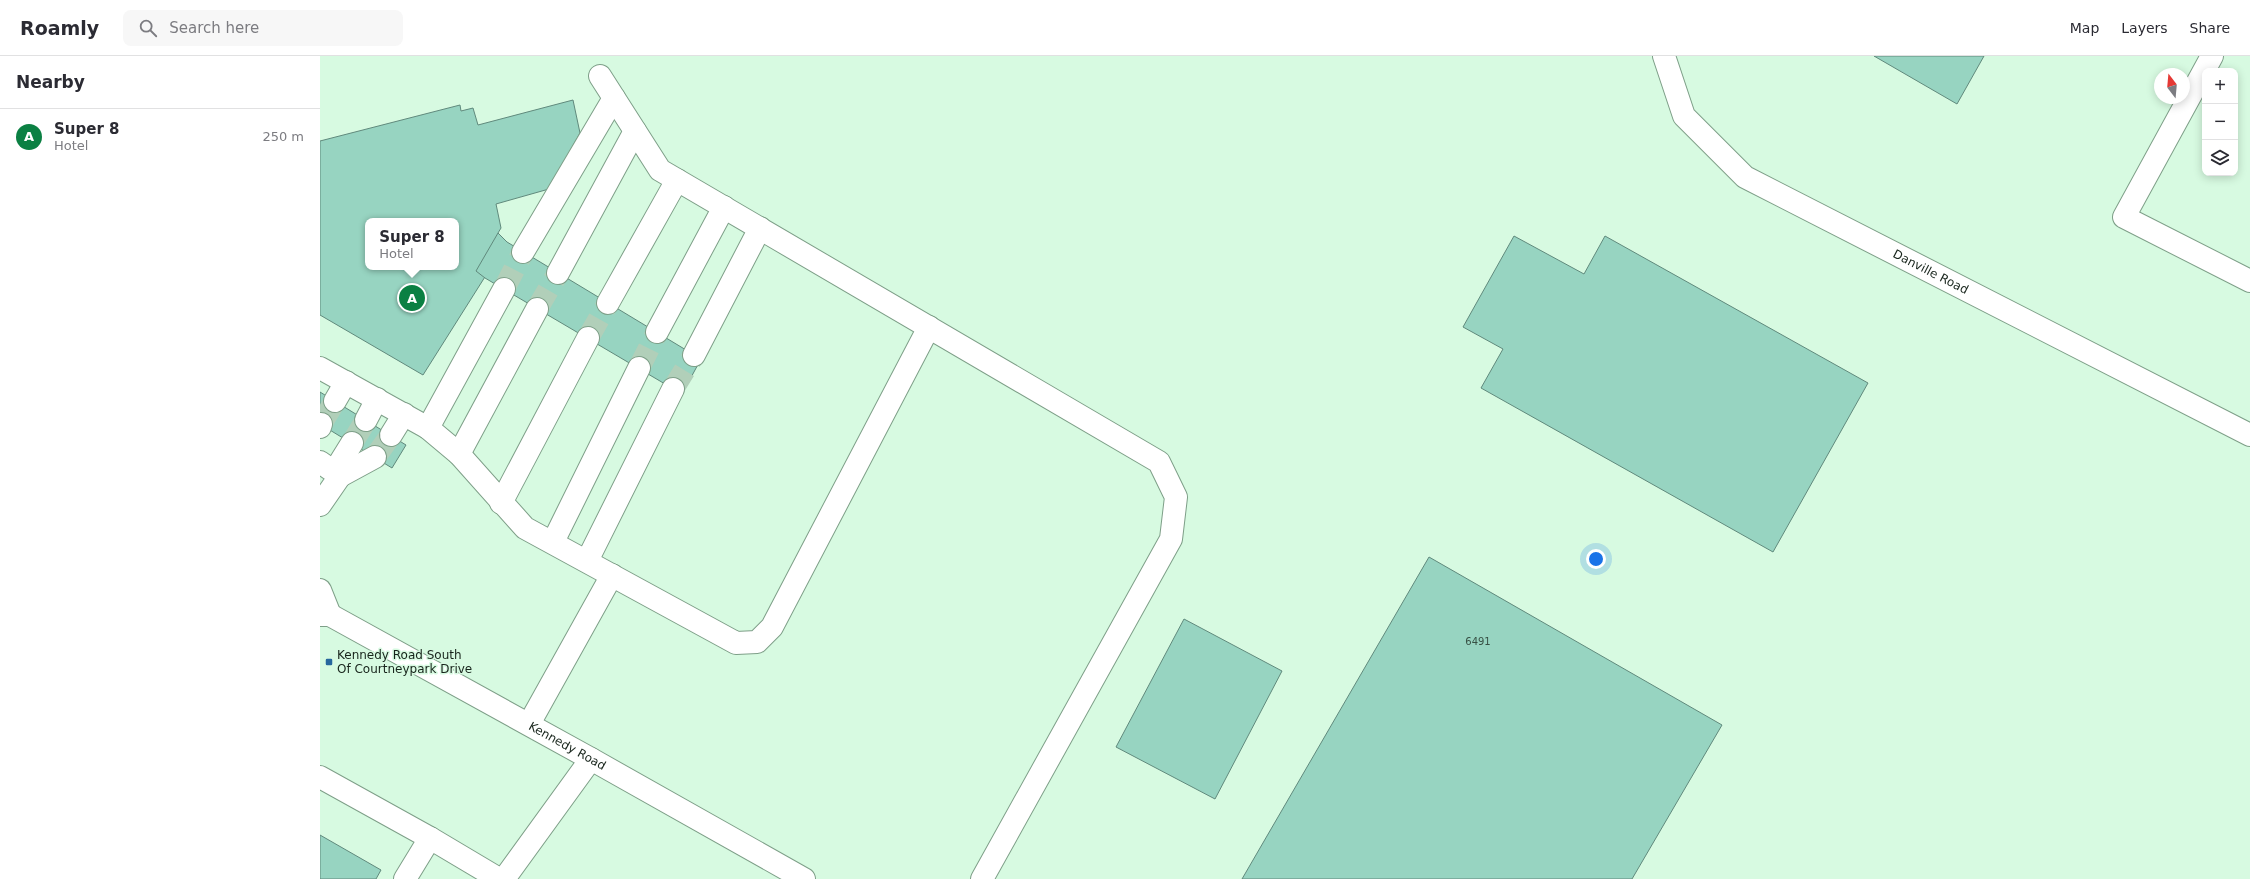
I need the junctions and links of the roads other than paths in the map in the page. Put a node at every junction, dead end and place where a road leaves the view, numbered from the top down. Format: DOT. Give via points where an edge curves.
graph roads {
  1 [pos="1664,56"];
  2 [pos="2212,56"];
  3 [pos="600,76"];
  4 [pos="614,98"];
  5 [pos="635,131"];
  6 [pos="677,180"];
  7 [pos="724,207"];
  8 [pos="760,228"];
  9 [pos="523,252"];
  10 [pos="558,273"];
  11 [pos="2250,281"];
  12 [pos="504,289"];
  13 [pos="608,303"];
  14 [pos="537,309"];
  15 [pos="929,327"];
  16 [pos="657,332"];
  17 [pos="588,338"];
  18 [pos="694,355"];
  19 [pos="320,368"];
  20 [pos="639,368"];
  21 [pos="346,382"];
  22 [pos="673,389"];
  23 [pos="377,399"];
  24 [pos="335,401"];
  25 [pos="404,414"];
  26 [pos="366,420"];
  27 [pos="428,428"];
  28 [pos="391,435"];
  29 [pos="2250,436"];
  30 [pos="352,443"];
  31 [pos="459,454"];
  32 [pos="375,458"];
  33 [pos="332,470"];
  34 [pos="501,503"];
  35 [pos="320,505"];
  36 [pos="552,542"];
  37 [pos="587,561"];
  38 [pos="612,575"];
  39 [pos="320,590"];
  40 [pos="325,615"];
  41 [pos="529,724"];
  42 [pos="591,758"];
  43 [pos="320,777"];
  44 [pos="430,838"];
  45 [pos="405,879"];
  46 [pos="498,879"];
  47 [pos="504,879"];
  48 [pos="804,879"];
  49 [pos="982,879"];
  1 -- 29 [label="street, Danville Road" via="1684,116 1745,177"];
  2 -- 11 [label="street" via="2124,217"];
  3 -- 4 [label="street"];
  4 -- 5 [label="street"];
  4 -- 9 [label="street"];
  5 -- 6 [label="street" via="660,170"];
  5 -- 10 [label="street"];
  6 -- 7 [label="street"];
  6 -- 13 [label="street"];
  7 -- 8 [label="street"];
  7 -- 16 [label="street"];
  8 -- 15 [label="street"];
  8 -- 18 [label="street"];
  12 -- 27 [label="street"];
  14 -- 31 [label="street"];
  15 -- 38 [label="street" via="772,628 757,642 736,643"];
  15 -- 49 [label="street" via="1159,462 1176,497 1171,538"];
  17 -- 34 [label="street"];
  19 -- 21 [label="street"];
  20 -- 36 [label="street"];
  21 -- 23 [label="street"];
  21 -- 24 [label="street"];
  22 -- 37 [label="street"];
  23 -- 25 [label="street"];
  23 -- 26 [label="street"];
  25 -- 27 [label="street"];
  25 -- 28 [label="street"];
  27 -- 31 [label="street"];
  30 -- 33 [label="street"];
  31 -- 34 [label="street"];
  32 -- 33 [label="street"];
  33 -- 35 [label="street"];
  34 -- 36 [label="street" via="525,528"];
  36 -- 37 [label="street"];
  37 -- 38 [label="street"];
  38 -- 41 [label="street"];
  39 -- 40 [label="street, Kennedy Road"];
  40 -- 41 [label="street, Kennedy Road"];
  41 -- 42 [label="street, Kennedy Road"];
  42 -- 47 [label="street"];
  42 -- 48 [label="street, Kennedy Road"];
  43 -- 44 [label="street"];
  44 -- 45 [label="street"];
  44 -- 46 [label="street"];
}
